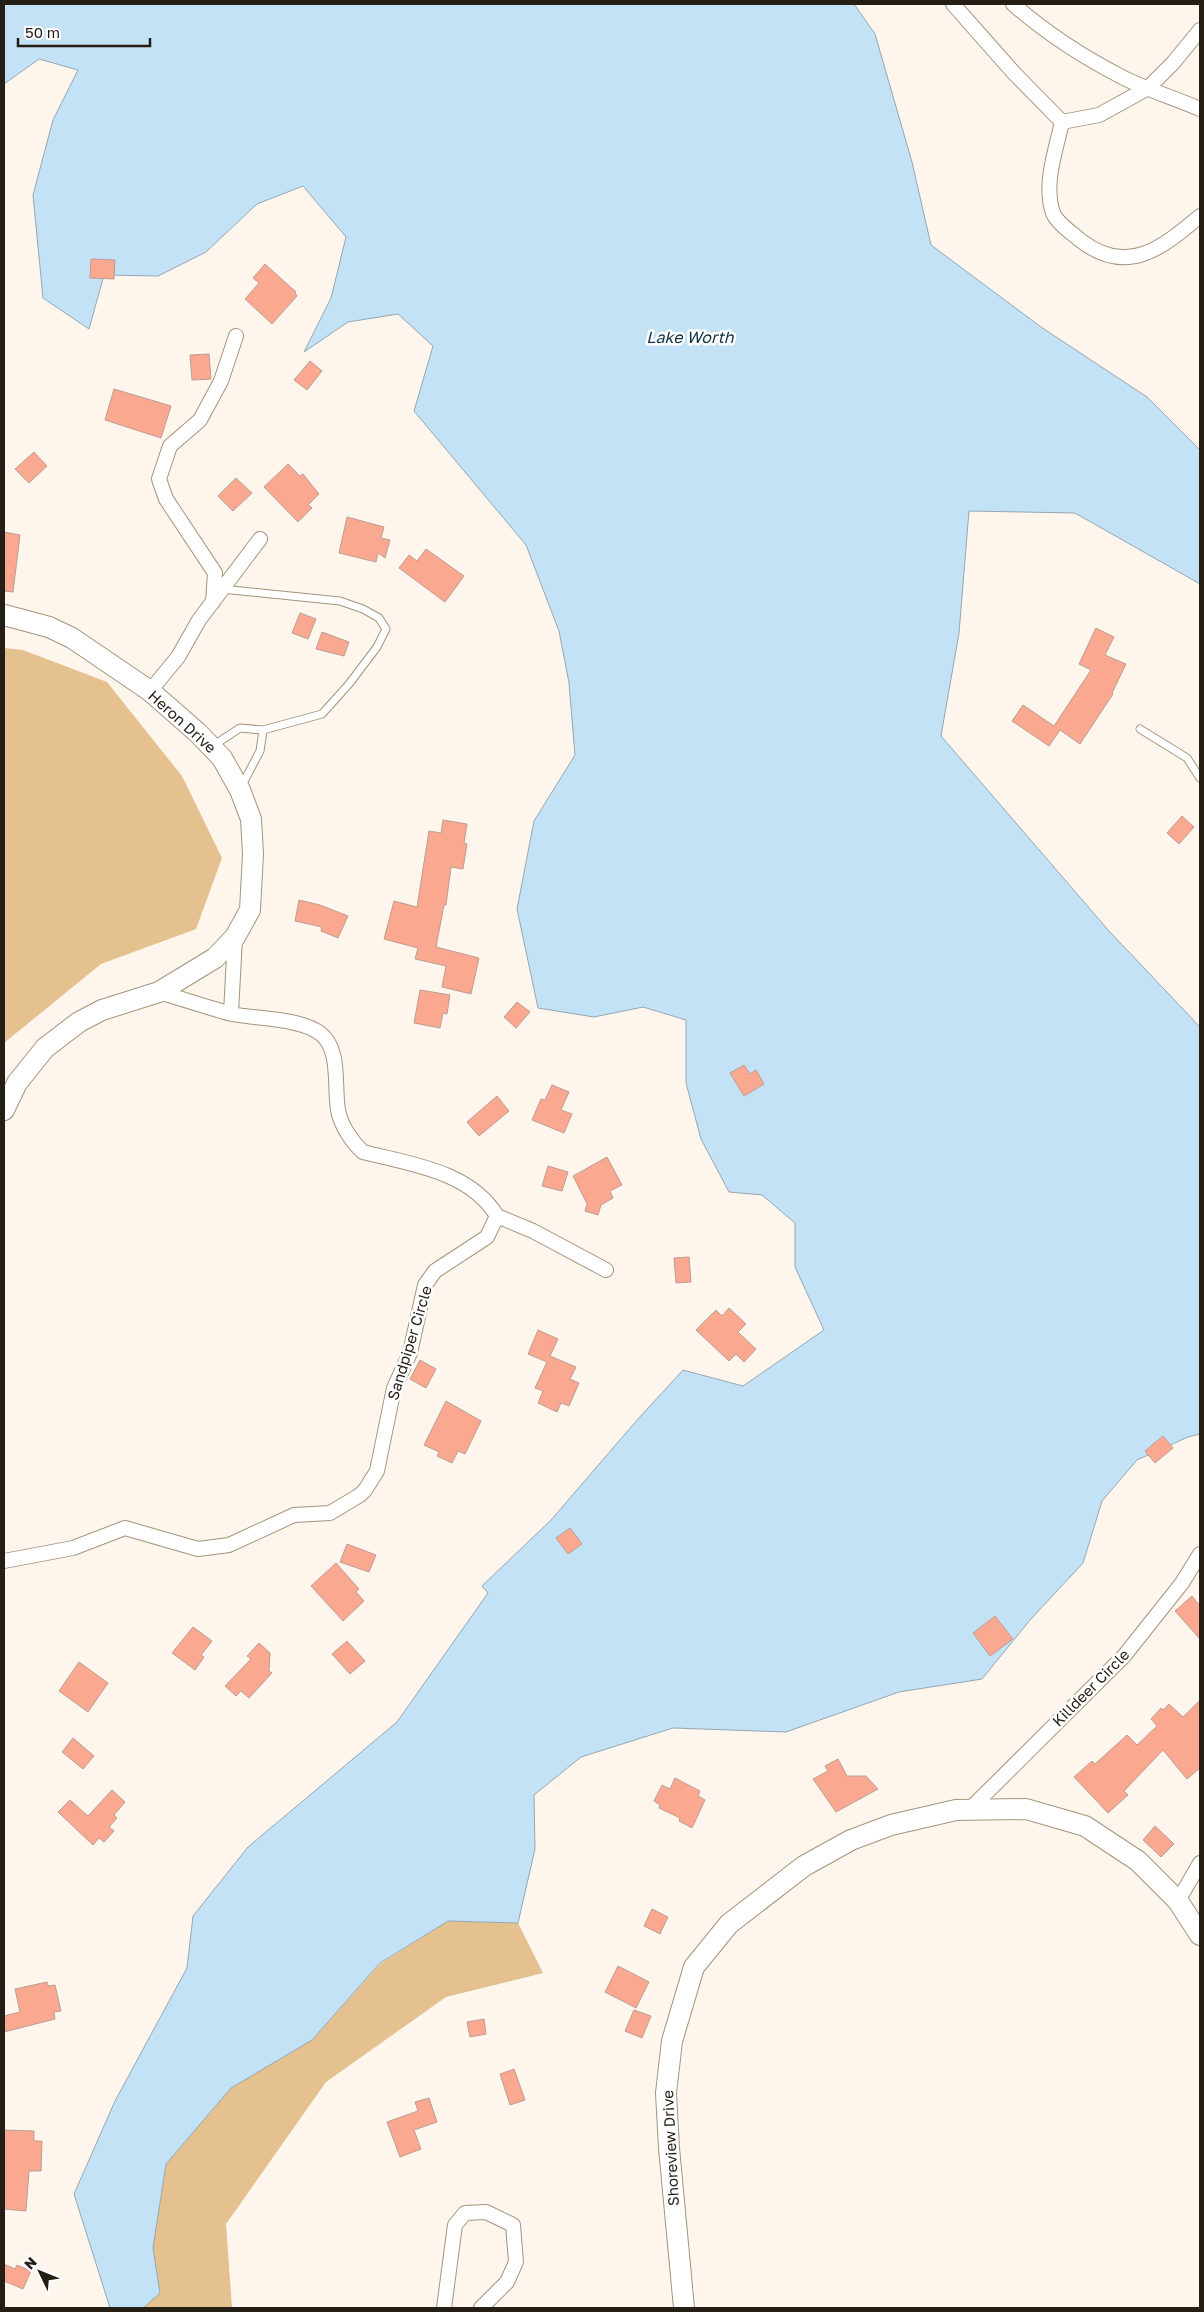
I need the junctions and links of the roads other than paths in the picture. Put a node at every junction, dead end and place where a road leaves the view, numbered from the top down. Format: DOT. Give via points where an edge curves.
graph roads {
  1 [pos="953,4"];
  2 [pos="1013,4"];
  3 [pos="1200,30"];
  4 [pos="1148,88"];
  5 [pos="1200,109"];
  6 [pos="1062,122"];
  7 [pos="1200,216"];
  8 [pos="236,336"];
  9 [pos="260,539"];
  10 [pos="222,589"];
  11 [pos="213,602"];
  12 [pos="4,615"];
  13 [pos="150,691"];
  14 [pos="1140,729"];
  15 [pos="263,730"];
  16 [pos="211,747"];
  17 [pos="1200,778"];
  18 [pos="240,790"];
  19 [pos="235,937"];
  20 [pos="159,992"];
  21 [pos="231,1013"];
  22 [pos="4,1110"];
  23 [pos="497,1216"];
  24 [pos="606,1270"];
  25 [pos="1200,1554"];
  26 [pos="4,1561"];
  27 [pos="968,1810"];
  28 [pos="1200,1862"];
  29 [pos="1178,1901"];
  30 [pos="1200,1935"];
  31 [pos="444,2308"];
  32 [pos="480,2308"];
  33 [pos="684,2308"];
  1 -- 6 [label="street"];
  2 -- 4 [label="street" via="1068,46"];
  3 -- 4 [label="street"];
  4 -- 5 [label="street"];
  4 -- 6 [label="street" via="1099,114"];
  6 -- 7 [label="street" via="1051,172 1050,196 1054,214 1089,247 1118,258 1141,256 1176,236"];
  8 -- 11 [label="street" via="221,381 200,420 170,446 160,479 166,499 215,573"];
  9 -- 10 [label="street"];
  10 -- 11 [label="street"];
  10 -- 15 [label="lane" via="340,601 378,618 386,629 377,647 322,714"];
  11 -- 13 [label="street" via="178,657"];
  12 -- 13 [label="street, Heron Drive" via="49,626"];
  13 -- 16 [label="street, Heron Drive"];
  14 -- 17 [label="lane" via="1187,758"];
  15 -- 16 [label="lane" via="240,728"];
  15 -- 18 [label="lane" via="260,751"];
  16 -- 18 [label="street, Heron Drive" via="222,758"];
  18 -- 19 [label="street, Heron Drive" via="251,819 253,854 250,910"];
  19 -- 20 [label="street, Heron Drive" via="215,958"];
  19 -- 21 [label="street"];
  20 -- 21 [label="street"];
  20 -- 22 [label="street, Heron Drive" via="102,1010 72,1027 46,1048 17,1084"];
  21 -- 23 [label="street" via="304,1025 322,1034 332,1050 338,1112 356,1146 363,1152 429,1168 469,1186 488,1202"];
  23 -- 24 [label="street" via="533,1231"];
  23 -- 26 [label="street, Sandpiper Circle" via="487,1237 435,1271 425,1285 410,1353 394,1388 377,1471 360,1495 330,1513 294,1515 228,1545 198,1549 125,1528 73,1548"];
  25 -- 27 [label="street, Killdeer Circle" via="1182,1583 1124,1656"];
  27 -- 29 [label="street, Shoreview Drive" via="1026,1810 1085,1826 1138,1862"];
  27 -- 33 [label="street, Shoreview Drive" via="891,1825 851,1840 804,1866 729,1924 694,1967 672,2041 666,2093"];
  28 -- 29 [label="street"];
  29 -- 30 [label="street, Shoreview Drive"];
  31 -- 32 [label="street" via="455,2225 466,2213 486,2212 513,2225 516,2262 507,2282"];
}
